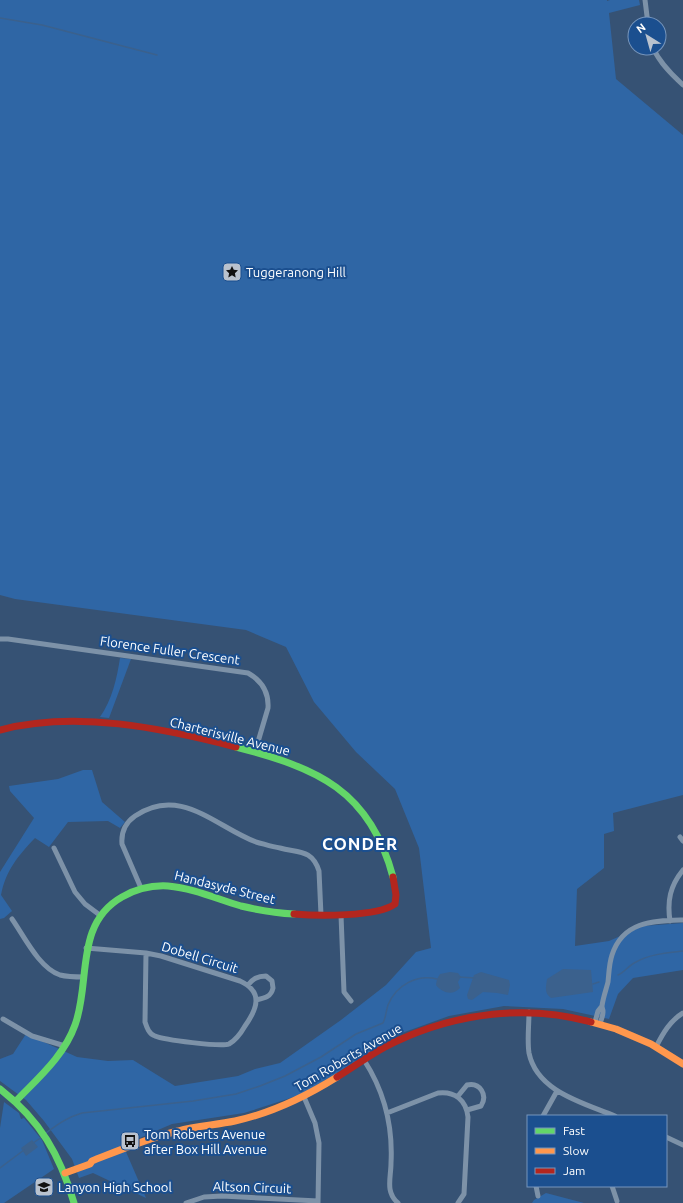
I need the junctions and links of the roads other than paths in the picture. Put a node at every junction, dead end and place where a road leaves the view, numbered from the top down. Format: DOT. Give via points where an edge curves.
graph roads {
  1 [pos="645,0"];
  2 [pos="647,16"];
  3 [pos="658,56"];
  4 [pos="683,85"];
  5 [pos="0,639"];
  6 [pos="0,730"];
  7 [pos="255,752"];
  8 [pos="54,848"];
  9 [pos="683,870"];
  10 [pos="141,888"];
  11 [pos="395,904"];
  12 [pos="341,915"];
  13 [pos="101,916"];
  14 [pos="321,916"];
  15 [pos="12,919"];
  16 [pos="683,920"];
  17 [pos="670,921"];
  18 [pos="86,948"];
  19 [pos="146,953"];
  20 [pos="84,977"];
  21 [pos="248,985"];
  22 [pos="256,1000"];
  23 [pos="351,1000"];
  24 [pos="529,1012"];
  25 [pos="683,1012"];
  26 [pos="3,1019"];
  27 [pos="597,1023"];
  28 [pos="64,1046"];
  29 [pos="656,1047"];
  30 [pos="364,1060"];
  31 [pos="683,1064"];
  32 [pos="0,1089"];
  33 [pos="557,1091"];
  34 [pos="458,1096"];
  35 [pos="304,1097"];
  36 [pos="16,1101"];
  37 [pos="467,1110"];
  38 [pos="387,1113"];
  39 [pos="544,1115"];
  40 [pos="613,1115"];
  41 [pos="667,1137"];
  42 [pos="683,1145"];
  43 [pos="64,1172"];
  44 [pos="536,1187"];
  45 [pos="612,1187"];
  46 [pos="538,1196"];
  47 [pos="617,1201"];
  48 [pos="318,1202"];
  49 [pos="74,1203"];
  50 [pos="186,1203"];
  51 [pos="398,1203"];
  52 [pos="458,1203"];
  1 -- 2 [label="street"];
  3 -- 4 [label="street"];
  5 -- 7 [label="street, Florence Fuller Crescent" via="248,673 263,686 268,700"];
  6 -- 7 [label="street, Charterisville Avenue" via="41,722 94,723 161,731"];
  7 -- 11 [label="street, Charterisville Avenue" via="322,777 359,807 382,841 393,877"];
  8 -- 13 [label="street" via="75,892 85,904"];
  9 -- 17 [label="street" via="670,892"];
  10 -- 13 [label="street, Handasyde Street" via="118,898"];
  10 -- 14 [label="street, Handasyde Street" via="173,885 257,910"];
  10 -- 14 [label="street" via="122,844 124,827 133,818 152,807 180,806 203,813 252,840 310,856 319,871"];
  11 -- 12 [label="street, Handasyde Street" via="389,909"];
  12 -- 14 [label="street, Handasyde Street"];
  12 -- 23 [label="street" via="344,992"];
  13 -- 18 [label="street, Handasyde Street" via="92,930"];
  15 -- 20 [label="street" via="45,966 59,975"];
  16 -- 17 [label="street"];
  17 -- 27 [label="street" via="640,925 619,941 611,960"];
  18 -- 19 [label="street, Dobell Circuit"];
  18 -- 20 [label="street, Handasyde Street"];
  19 -- 21 [label="street, Dobell Circuit"];
  19 -- 22 [label="street, Dobell Circuit" via="145,1022 147,1030 155,1036 216,1046 228,1044 239,1036 254,1014"];
  20 -- 28 [label="street, Handasyde Street" via="80,1013"];
  21 -- 22 [label="street, Dobell Circuit"];
  21 -- 22 [label="street, Dobell Circuit" via="259,976 266,976 272,981 274,988 269,996"];
  24 -- 27 [label="street, Tom Roberts Avenue" via="569,1016"];
  24 -- 30 [label="street, Tom Roberts Avenue" via="479,1016 437,1025 396,1041"];
  24 -- 33 [label="street" via="528,1043 531,1058 545,1081"];
  25 -- 29 [label="street" via="667,1027"];
  26 -- 28 [label="street" via="32,1036"];
  27 -- 29 [label="street, Tom Roberts Avenue"];
  28 -- 36 [label="street, Handasyde Street"];
  29 -- 31 [label="street, Tom Roberts Avenue"];
  30 -- 35 [label="street, Tom Roberts Avenue"];
  30 -- 38 [label="street"];
  32 -- 36 [label="street"];
  33 -- 39 [label="street"];
  33 -- 40 [label="street"];
  34 -- 37 [label="street"];
  34 -- 37 [label="street" via="467,1085 474,1084 481,1089 484,1095 482,1106"];
  34 -- 38 [label="street" via="452,1093 438,1093"];
  35 -- 43 [label="street, Tom Roberts Avenue" via="258,1115 166,1133"];
  35 -- 48 [label="street, Altson Circuit" via="315,1124 319,1143"];
  36 -- 43 [label="street" via="40,1128"];
  37 -- 52 [label="street" via="464,1194"];
  38 -- 51 [label="street" via="392,1146 390,1190"];
  41 -- 42 [label="street"];
  43 -- 49 [label="street"];
  44 -- 46 [label="street"];
  45 -- 47 [label="street"];
  48 -- 50 [label="street, Altson Circuit" via="222,1196 204,1197"];
}
